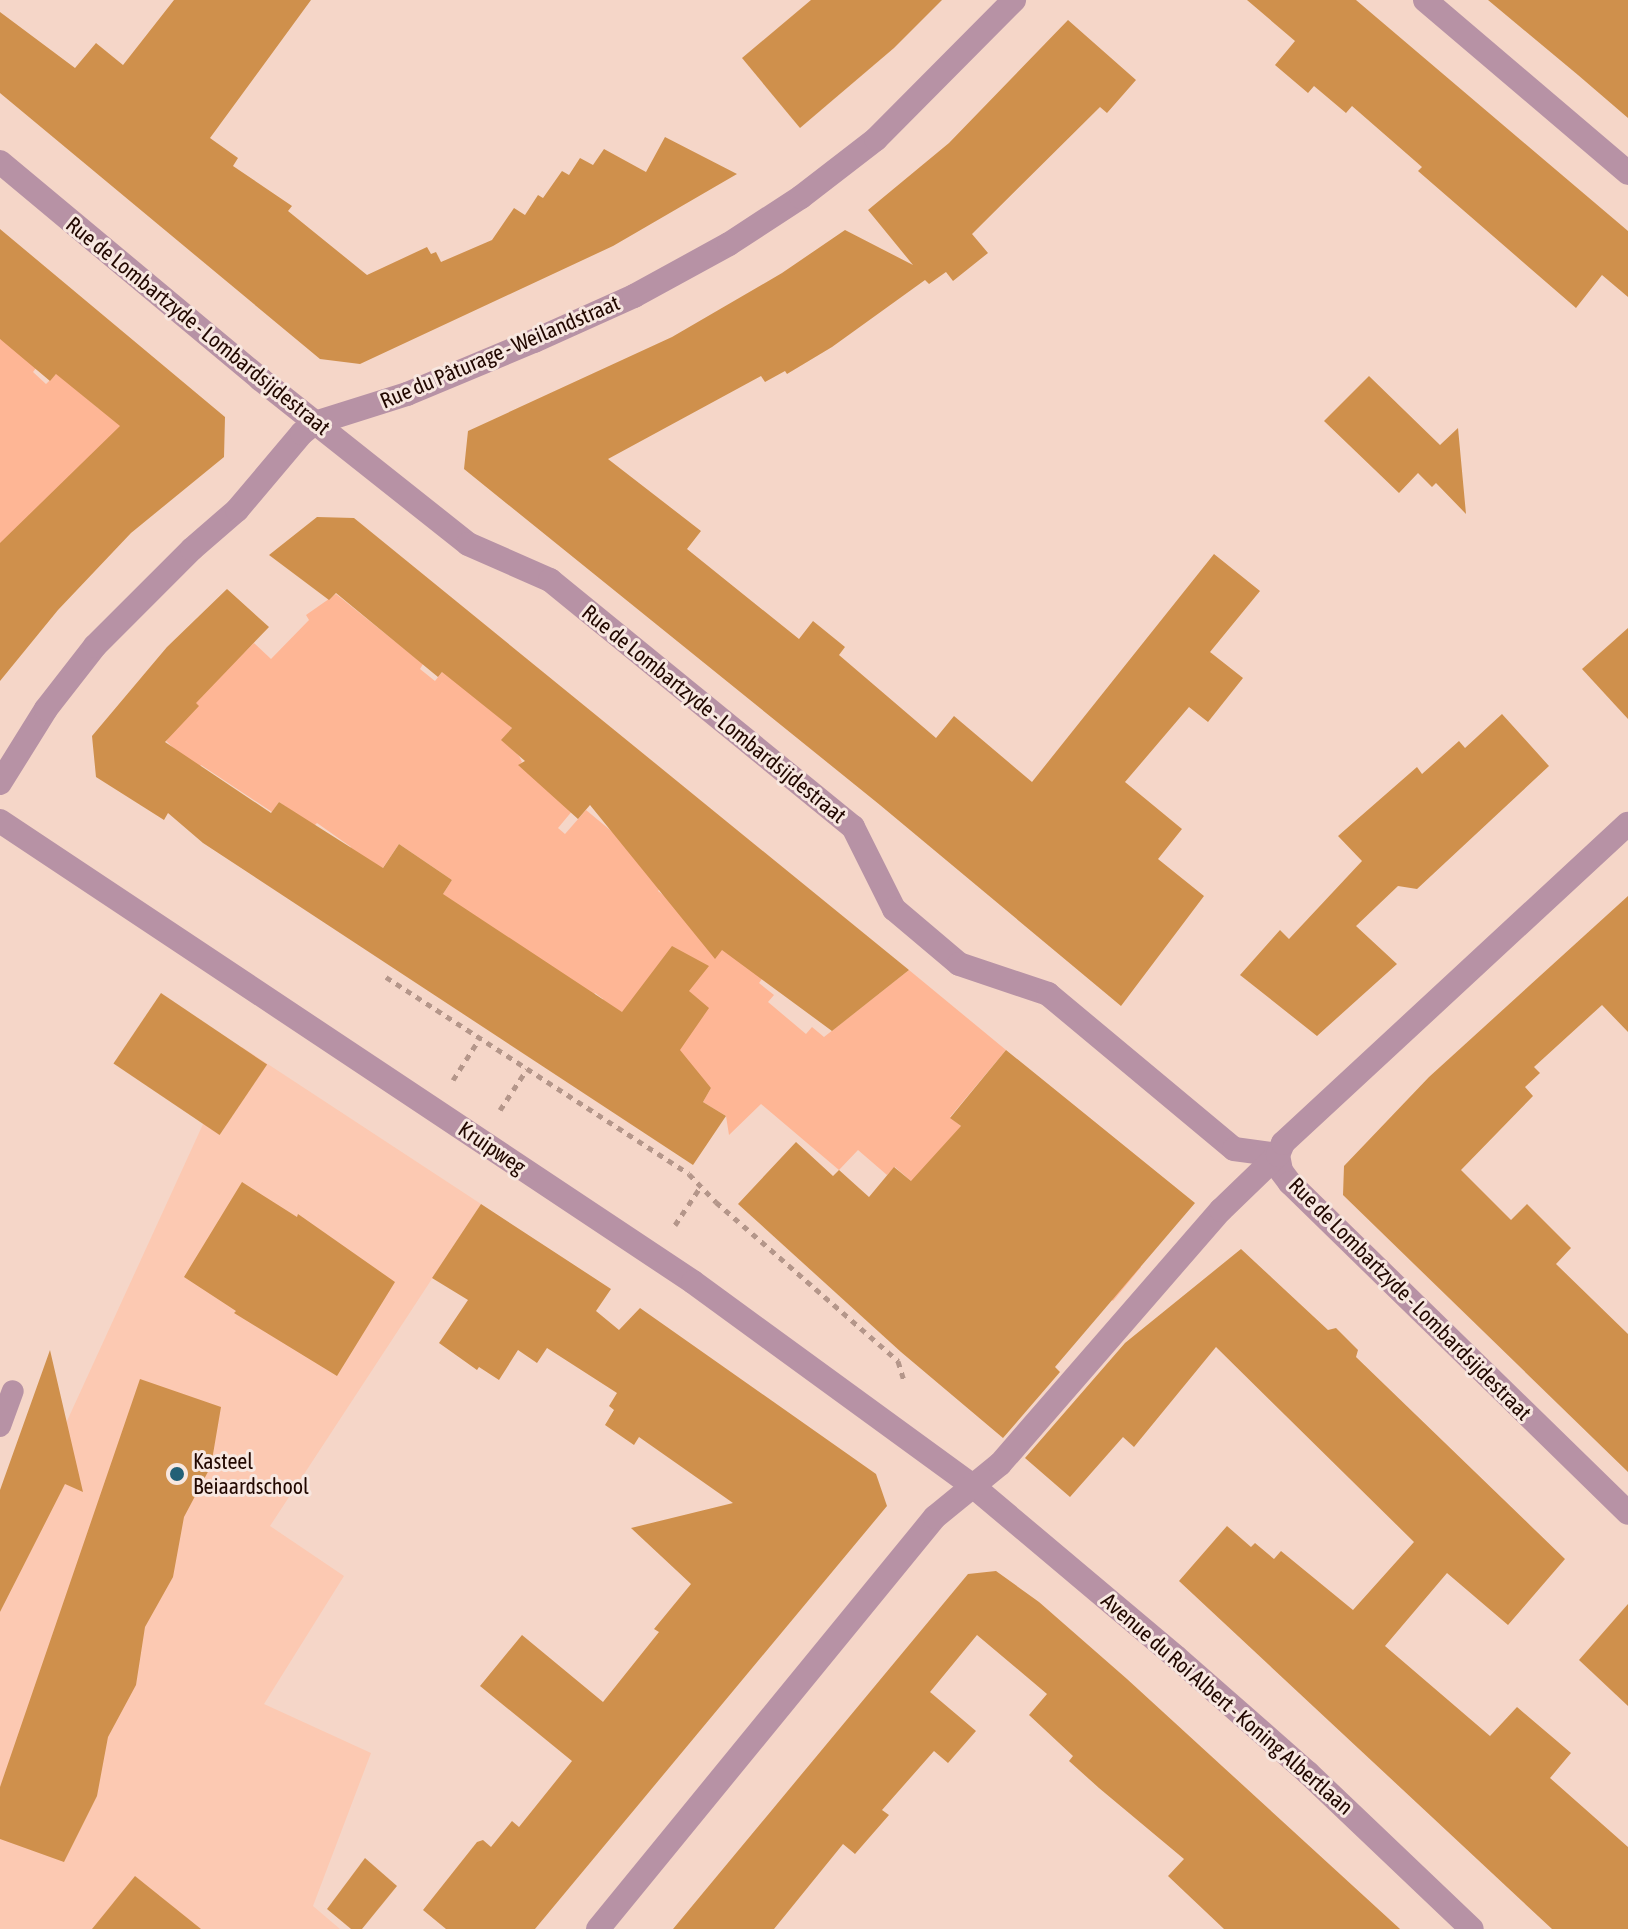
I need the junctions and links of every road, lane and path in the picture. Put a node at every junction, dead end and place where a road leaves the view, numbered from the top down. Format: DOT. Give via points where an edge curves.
graph roads {
  1 [pos="1014,0"];
  2 [pos="1425,0"];
  3 [pos="0,162"];
  4 [pos="1628,173"];
  5 [pos="315,423"];
  6 [pos="0,783"];
  7 [pos="0,821"];
  8 [pos="1628,824"];
  9 [pos="386,977"];
  10 [pos="480,1038"];
  11 [pos="527,1069"];
  12 [pos="453,1080"];
  13 [pos="499,1111"];
  14 [pos="1278,1155"];
  15 [pos="701,1186"];
  16 [pos="675,1225"];
  17 [pos="904,1381"];
  18 [pos="13,1391"];
  19 [pos="0,1426"];
  20 [pos="974,1487"];
  21 [pos="1628,1513"];
  22 [pos="598,1929"];
  23 [pos="1472,1929"];
  1 -- 5 [label="street, Rue du Pâturage - Weilandstraat" via="876,139 729,244 634,296 534,341 407,394"];
  2 -- 4 [label="street"];
  3 -- 5 [label="street, Rue de Lombartzyde - Lombardsijdestraat"];
  5 -- 6 [label="street, Rue du Pâturage - Weilandstraat" via="237,510 95,646 46,709"];
  5 -- 14 [label="street, Rue de Lombartzyde - Lombardsijdestraat" via="468,544 550,580 853,827 894,909 959,964 1048,994 1234,1149"];
  7 -- 20 [label="street, Kruipweg" via="693,1282"];
  8 -- 14 [label="street" via="1297,1129"];
  9 -- 10 [label="path"];
  10 -- 11 [label="path"];
  10 -- 12 [label="path"];
  11 -- 13 [label="path"];
  11 -- 15 [label="path"];
  14 -- 20 [label="street" via="1221,1210 1000,1464"];
  14 -- 21 [label="street, Rue de Lombartzyde - Lombardsijdestraat" via="1290,1183"];
  15 -- 16 [label="path"];
  15 -- 17 [label="path" via="898,1361"];
  18 -- 19 [label="lane"];
  20 -- 22 [label="street" via="935,1517"];
  20 -- 23 [label="street, Avenue du Roi Albert - Koning Albertlaan" via="1198,1676"];
}
